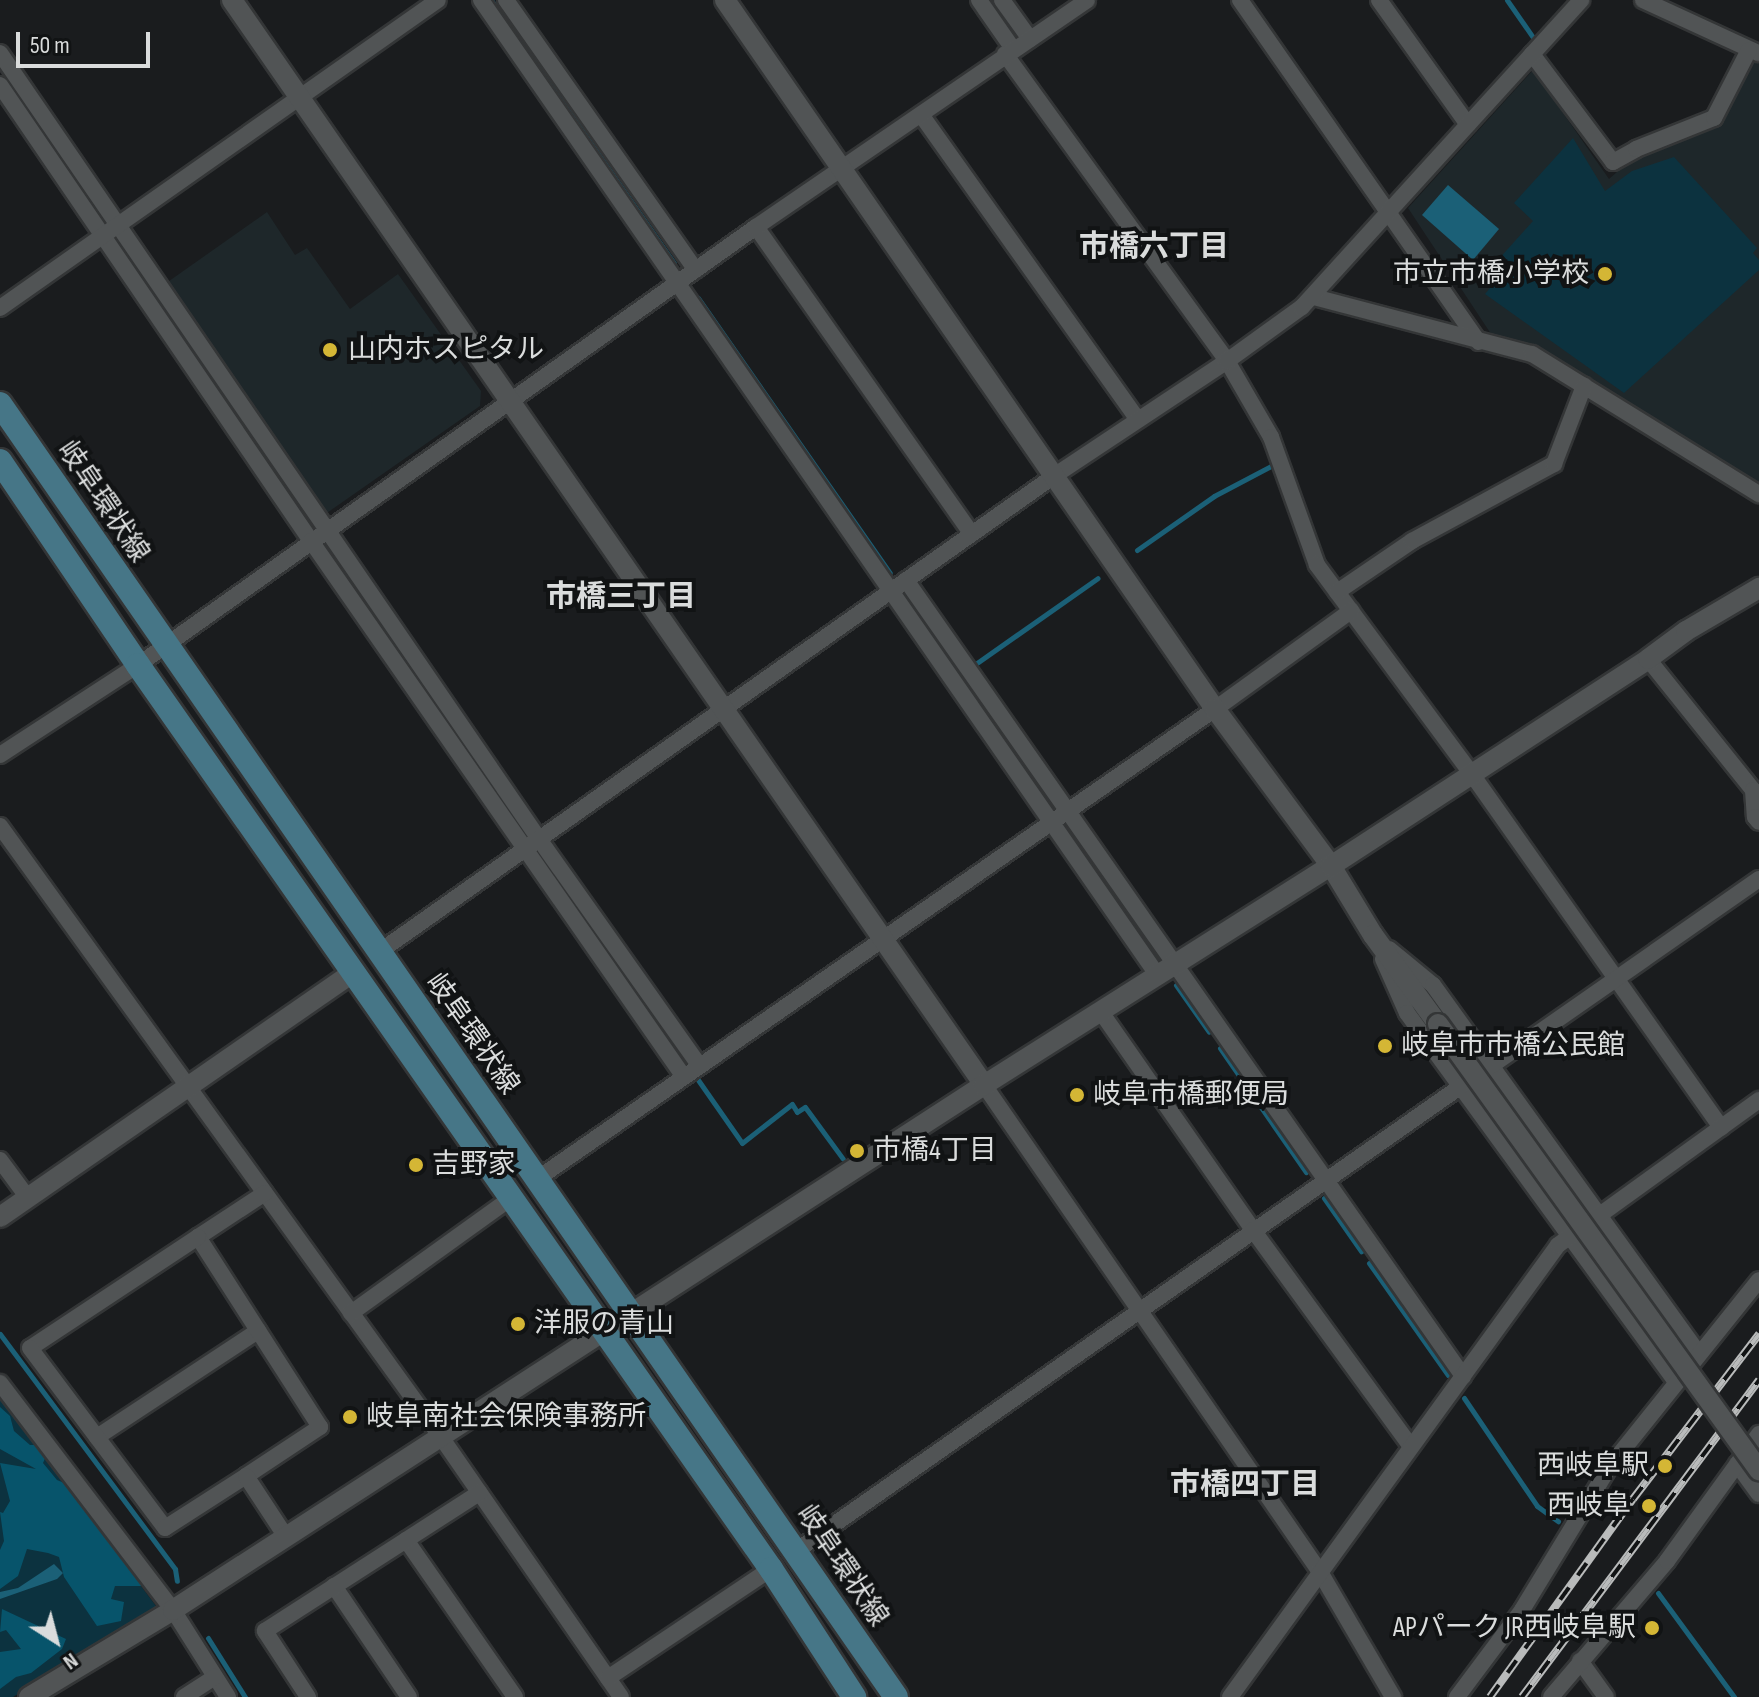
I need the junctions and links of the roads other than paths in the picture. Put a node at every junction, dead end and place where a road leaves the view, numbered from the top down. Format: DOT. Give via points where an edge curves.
graph roads {
  1 [pos="232,0"];
  2 [pos="438,0"];
  3 [pos="481,0"];
  4 [pos="506,0"];
  5 [pos="725,0"];
  6 [pos="979,0"];
  7 [pos="1002,0"];
  8 [pos="1087,0"];
  9 [pos="1240,0"];
  10 [pos="1379,0"];
  11 [pos="1581,0"];
  12 [pos="1643,0"];
  13 [pos="1030,39"];
  14 [pos="1009,52"];
  15 [pos="1754,52"];
  16 [pos="0,53"];
  17 [pos="1532,54"];
  18 [pos="0,85"];
  19 [pos="300,97"];
  20 [pos="922,116"];
  21 [pos="1468,125"];
  22 [pos="842,168"];
  23 [pos="1389,211"];
  24 [pos="119,224"];
  25 [pos="756,227"];
  26 [pos="104,235"];
  27 [pos="696,270"];
  28 [pos="678,283"];
  29 [pos="1314,297"];
  30 [pos="0,308"];
  31 [pos="1479,342"];
  32 [pos="1227,361"];
  33 [pos="1584,386"];
  34 [pos="510,400"];
  35 [pos="0,404"];
  36 [pos="1137,419"];
  37 [pos="0,461"];
  38 [pos="1054,476"];
  39 [pos="1759,494"];
  40 [pos="326,530"];
  41 [pos="972,534"];
  42 [pos="311,541"];
  43 [pos="906,580"];
  44 [pos="1759,588"];
  45 [pos="891,590"];
  46 [pos="1337,592"];
  47 [pos="1351,611"];
  48 [pos="164,645"];
  49 [pos="1648,659"];
  50 [pos="138,665"];
  51 [pos="724,709"];
  52 [pos="1215,709"];
  53 [pos="0,755"];
  54 [pos="1471,773"];
  55 [pos="1069,810"];
  56 [pos="1759,822"];
  57 [pos="1051,823"];
  58 [pos="0,826"];
  59 [pos="539,839"];
  60 [pos="524,850"];
  61 [pos="1331,866"];
  62 [pos="1759,879"];
  63 [pos="1373,935"];
  64 [pos="883,939"];
  65 [pos="379,952"];
  66 [pos="1166,970"];
  67 [pos="353,973"];
  68 [pos="1616,979"];
  69 [pos="1101,1012"];
  70 [pos="700,1066"];
  71 [pos="1491,1066"];
  72 [pos="684,1077"];
  73 [pos="984,1085"];
  74 [pos="187,1086"];
  75 [pos="1460,1087"];
  76 [pos="1759,1100"];
  77 [pos="1721,1128"];
  78 [pos="0,1160"];
  79 [pos="537,1179"];
  80 [pos="1325,1179"];
  81 [pos="265,1193"];
  82 [pos="28,1198"];
  83 [pos="511,1198"];
  84 [pos="1597,1215"];
  85 [pos="0,1217"];
  86 [pos="1253,1230"];
  87 [pos="198,1237"];
  88 [pos="1569,1238"];
  89 [pos="1759,1280"];
  90 [pos="1138,1312"];
  91 [pos="351,1313"];
  92 [pos="632,1314"];
  93 [pos="258,1331"];
  94 [pos="605,1331"];
  95 [pos="1698,1353"];
  96 [pos="1463,1376"];
  97 [pos="1675,1380"];
  98 [pos="0,1383"];
  99 [pos="97,1437"];
  100 [pos="441,1437"];
  101 [pos="1757,1441"];
  102 [pos="1411,1447"];
  103 [pos="1737,1464"];
  104 [pos="1759,1470"];
  105 [pos="246,1476"];
  106 [pos="479,1493"];
  107 [pos="1759,1494"];
  108 [pos="286,1537"];
  109 [pos="406,1540"];
  110 [pos="796,1551"];
  111 [pos="771,1569"];
  112 [pos="1320,1572"];
  113 [pos="334,1586"];
  114 [pos="173,1610"];
  115 [pos="1580,1661"];
  116 [pos="215,1677"];
  117 [pos="614,1687"];
  118 [pos="29,1697"];
  119 [pos="184,1697"];
  120 [pos="228,1697"];
  121 [pos="308,1697"];
  122 [pos="409,1697"];
  123 [pos="515,1697"];
  124 [pos="598,1697"];
  125 [pos="854,1697"];
  126 [pos="896,1697"];
  127 [pos="1230,1697"];
  128 [pos="1393,1697"];
  129 [pos="1457,1697"];
  130 [pos="1551,1697"];
  131 [pos="1606,1697"];
  1 -- 19 [label="street"];
  2 -- 19 [label="street"];
  3 -- 28 [label="street"];
  4 -- 27 [label="street"];
  5 -- 22 [label="street"];
  6 -- 14 [label="street"];
  7 -- 13 [label="street"];
  8 -- 13 [label="street"];
  9 -- 23 [label="street"];
  10 -- 21 [label="street"];
  11 -- 17 [label="street"];
  12 -- 15 [label="street"];
  13 -- 14 [label="street"];
  14 -- 20 [label="street"];
  14 -- 32 [label="street"];
  15 -- 17 [label="street" via="1714,118 1613,162"];
  16 -- 24 [label="street"];
  17 -- 21 [label="street"];
  18 -- 26 [label="street"];
  19 -- 24 [label="street"];
  19 -- 34 [label="street"];
  20 -- 22 [label="street"];
  20 -- 36 [label="street"];
  21 -- 23 [label="street"];
  22 -- 25 [label="street"];
  22 -- 38 [label="street"];
  23 -- 29 [label="street"];
  23 -- 31 [label="street"];
  24 -- 26 [label="street"];
  24 -- 40 [label="street"];
  25 -- 27 [label="street"];
  25 -- 41 [label="street"];
  26 -- 30 [label="street"];
  26 -- 42 [label="street"];
  27 -- 28 [label="street"];
  28 -- 34 [label="street"];
  28 -- 45 [label="street"];
  29 -- 31 [label="street"];
  29 -- 32 [label="street"];
  31 -- 33 [label="street" via="1532,354"];
  32 -- 36 [label="street"];
  32 -- 46 [label="street" via="1271,437 1317,565"];
  33 -- 39 [label="street"];
  33 -- 46 [label="street" via="1554,464 1412,541"];
  34 -- 40 [label="street"];
  34 -- 51 [label="street"];
  35 -- 48 [label="main road, 岐阜環状線"];
  36 -- 38 [label="street"];
  37 -- 50 [label="main road"];
  38 -- 41 [label="street"];
  38 -- 52 [label="street"];
  40 -- 42 [label="street"];
  40 -- 59 [label="street"];
  41 -- 43 [label="street"];
  42 -- 48 [label="street"];
  42 -- 60 [label="street"];
  43 -- 45 [label="street"];
  43 -- 55 [label="street"];
  44 -- 49 [label="street"];
  45 -- 51 [label="street"];
  45 -- 57 [label="street"];
  46 -- 47 [label="street"];
  47 -- 52 [label="street"];
  47 -- 54 [label="street"];
  48 -- 50 [label="street"];
  48 -- 65 [label="main road, 岐阜環状線"];
  49 -- 54 [label="street"];
  49 -- 56 [label="street" via="1753,790"];
  50 -- 53 [label="street"];
  50 -- 67 [label="main road"];
  51 -- 59 [label="street"];
  51 -- 64 [label="street"];
  52 -- 55 [label="street"];
  52 -- 61 [label="street"];
  54 -- 61 [label="street"];
  54 -- 68 [label="street"];
  55 -- 57 [label="street"];
  55 -- 66 [label="street"];
  57 -- 64 [label="street"];
  57 -- 66 [label="street"];
  58 -- 74 [label="street"];
  59 -- 60 [label="street"];
  59 -- 70 [label="street"];
  60 -- 65 [label="street"];
  60 -- 72 [label="street"];
  61 -- 63 [label="street"];
  61 -- 66 [label="street"];
  62 -- 68 [label="street"];
  63 -- 71 [label="street" via="1433,985"];
  63 -- 75 [label="street" via="1407,1013"];
  63 -- 104 [label="street, bridge"];
  64 -- 70 [label="street"];
  64 -- 73 [label="street"];
  65 -- 79 [label="main road, 岐阜環状線"];
  66 -- 69 [label="street"];
  66 -- 80 [label="street"];
  67 -- 74 [label="street"];
  67 -- 83 [label="main road"];
  68 -- 71 [label="street"];
  68 -- 77 [label="street"];
  69 -- 73 [label="street"];
  69 -- 86 [label="street"];
  70 -- 72 [label="street"];
  71 -- 84 [label="street"];
  72 -- 79 [label="street"];
  73 -- 90 [label="street"];
  73 -- 92 [label="street"];
  74 -- 81 [label="street"];
  74 -- 82 [label="street"];
  75 -- 80 [label="street"];
  75 -- 88 [label="street"];
  76 -- 77 [label="street"];
  77 -- 84 [label="street"];
  78 -- 82 [label="street"];
  79 -- 92 [label="main road, 岐阜環状線"];
  80 -- 86 [label="street"];
  80 -- 96 [label="street"];
  81 -- 87 [label="street"];
  81 -- 91 [label="street"];
  82 -- 85 [label="street"];
  83 -- 91 [label="street"];
  83 -- 94 [label="main road"];
  84 -- 88 [label="street"];
  84 -- 95 [label="street"];
  86 -- 90 [label="street"];
  86 -- 102 [label="street"];
  87 -- 93 [label="street"];
  87 -- 99 [label="street" via="30,1348"];
  88 -- 96 [label="street" via="1558,1245"];
  88 -- 97 [label="street"];
  89 -- 95 [label="street"];
  90 -- 110 [label="street"];
  90 -- 112 [label="street"];
  91 -- 100 [label="street"];
  92 -- 94 [label="street"];
  92 -- 110 [label="main road, 岐阜環状線"];
  93 -- 99 [label="street"];
  93 -- 105 [label="street" via="320,1427"];
  94 -- 100 [label="street"];
  94 -- 111 [label="main road"];
  95 -- 97 [label="street"];
  96 -- 102 [label="street"];
  97 -- 129 [label="street" via="1595,1488 1522,1610"];
  98 -- 114 [label="street"];
  99 -- 105 [label="street" via="165,1528"];
  100 -- 106 [label="street"];
  100 -- 108 [label="street"];
  101 -- 103 [label="street"];
  102 -- 112 [label="street"];
  103 -- 107 [label="street"];
  103 -- 115 [label="street" via="1667,1561"];
  105 -- 108 [label="street"];
  106 -- 109 [label="street"];
  106 -- 117 [label="street"];
  108 -- 114 [label="street"];
  109 -- 113 [label="street"];
  109 -- 123 [label="street"];
  110 -- 126 [label="main road, 岐阜環状線"];
  111 -- 117 [label="street"];
  111 -- 125 [label="main road"];
  112 -- 127 [label="street"];
  112 -- 128 [label="street"];
  113 -- 121 [label="street" via="265,1631"];
  113 -- 122 [label="street"];
  114 -- 116 [label="street"];
  114 -- 118 [label="street"];
  115 -- 130 [label="street"];
  115 -- 131 [label="street"];
  116 -- 119 [label="street"];
  116 -- 120 [label="street"];
  117 -- 124 [label="street"];
}
